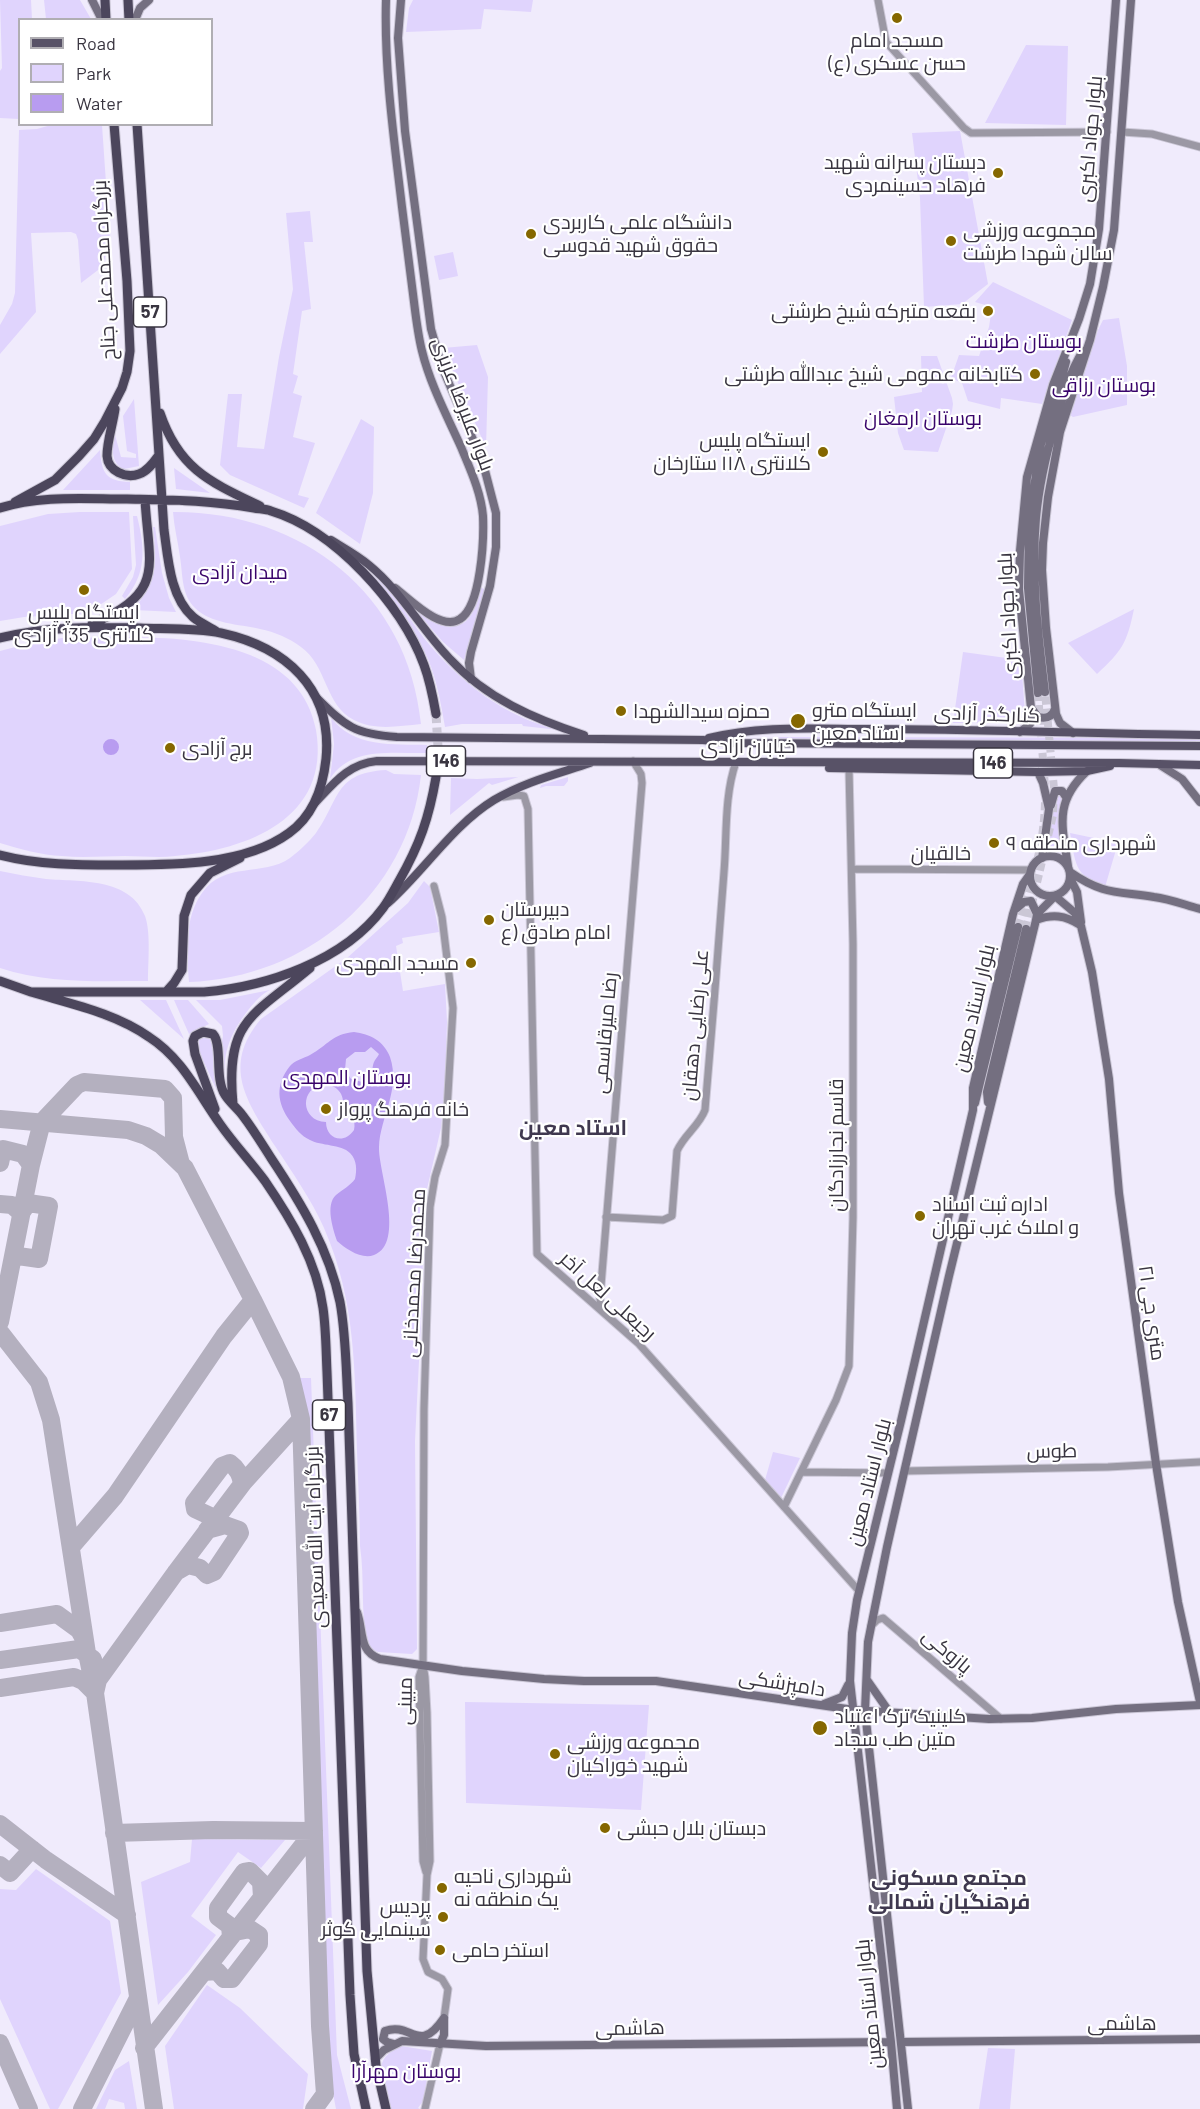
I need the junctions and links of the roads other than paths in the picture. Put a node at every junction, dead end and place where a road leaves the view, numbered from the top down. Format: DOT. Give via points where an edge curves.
graph roads {
  1 [pos="92,0"];
  2 [pos="105,0"];
  3 [pos="128,0"];
  4 [pos="149,0"];
  5 [pos="386,0"];
  6 [pos="401,0"];
  7 [pos="878,0"];
  8 [pos="1134,0"];
  9 [pos="1115,2"];
  10 [pos="103,18"];
  11 [pos="104,18"];
  12 [pos="129,18"];
  13 [pos="136,18"];
  14 [pos="114,126"];
  15 [pos="137,126"];
  16 [pos="1107,132"];
  17 [pos="1122,132"];
  18 [pos="1200,147"];
  19 [pos="1073,334"];
  20 [pos="433,340"];
  21 [pos="1090,340"];
  22 [pos="420,341"];
  23 [pos="156,400"];
  24 [pos="116,401"];
  25 [pos="468,429"];
  26 [pos="455,434"];
  27 [pos="159,455"];
  28 [pos="161,499"];
  29 [pos="145,500"];
  30 [pos="4,507"];
  31 [pos="271,511"];
  32 [pos="326,538"];
  33 [pos="386,581"];
  34 [pos="477,583"];
  35 [pos="490,586"];
  36 [pos="88,626"];
  37 [pos="219,633"];
  38 [pos="0,638"];
  39 [pos="471,679"];
  40 [pos="314,696"];
  41 [pos="1032,709"];
  42 [pos="1055,709"];
  43 [pos="435,714"];
  44 [pos="1020,732"];
  45 [pos="1072,733"];
  46 [pos="1200,735"];
  47 [pos="593,738"];
  48 [pos="703,740"];
  49 [pos="1200,746"];
  50 [pos="596,761"];
  51 [pos="633,761"];
  52 [pos="736,762"];
  53 [pos="766,763"];
  54 [pos="1119,763"];
  55 [pos="1160,765"];
  56 [pos="1200,765"];
  57 [pos="849,769"];
  58 [pos="1087,771"];
  59 [pos="1038,772"];
  60 [pos="436,777"];
  61 [pos="1066,797"];
  62 [pos="495,799"];
  63 [pos="1200,802"];
  64 [pos="313,806"];
  65 [pos="1049,809"];
  66 [pos="256,850"];
  67 [pos="0,855"];
  68 [pos="1042,858"];
  69 [pos="852,869"];
  70 [pos="1031,872"];
  71 [pos="1069,872"];
  72 [pos="434,886"];
  73 [pos="1055,896"];
  74 [pos="384,908"];
  75 [pos="1200,909"];
  76 [pos="1013,914"];
  77 [pos="1036,917"];
  78 [pos="1081,926"];
  79 [pos="320,960"];
  80 [pos="0,983"];
  81 [pos="31,992"];
  82 [pos="166,992"];
  83 [pos="233,1104"];
  84 [pos="989,1107"];
  85 [pos="973,1110"];
  86 [pos="221,1126"];
  87 [pos="606,1217"];
  88 [pos="601,1310"];
  89 [pos="909,1385"];
  90 [pos="922,1392"];
  91 [pos="901,1421"];
  92 [pos="915,1426"];
  93 [pos="1200,1462"];
  94 [pos="1156,1464"];
  95 [pos="905,1471"];
  96 [pos="801,1472"];
  97 [pos="888,1473"];
  98 [pos="784,1508"];
  99 [pos="859,1591"];
  100 [pos="354,1605"];
  101 [pos="871,1626"];
  102 [pos="852,1633"];
  103 [pos="868,1642"];
  104 [pos="423,1665"];
  105 [pos="866,1677"];
  106 [pos="850,1681"];
  107 [pos="1200,1703"];
  108 [pos="822,1705"];
  109 [pos="854,1710"];
  110 [pos="865,1711"];
  111 [pos="890,1713"];
  112 [pos="1001,1719"];
  113 [pos="862,1783"];
  114 [pos="874,1783"];
  115 [pos="444,2018"];
  116 [pos="1200,2039"];
  117 [pos="891,2042"];
  118 [pos="901,2042"];
  119 [pos="394,2044"];
  120 [pos="440,2044"];
  121 [pos="375,2059"];
  122 [pos="366,2109"];
  123 [pos="386,2109"];
  124 [pos="425,2109"];
  125 [pos="897,2109"];
  126 [pos="908,2109"];
  1 -- 10 [label="main road"];
  2 -- 11 [label="highway"];
  3 -- 12 [label="highway"];
  4 -- 13 [label="main road"];
  5 -- 22 [label="main road, بلوار علیرضا عزیزی" via="389,92"];
  6 -- 20 [label="main road, بلوار علیرضا عزیزی" via="398,38 405,131"];
  7 -- 16 [label="street" via="886,42 971,133"];
  8 -- 17 [label="main road, بلوار جواد اکبری"];
  9 -- 16 [label="main road, بلوار جواد اکبری"];
  14 -- 24 [label="highway, بزرگراه محمدعلی جناح / 57" via="130,351"];
  15 -- 23 [label="highway, 57"];
  16 -- 17 [label="main road"];
  16 -- 19 [label="main road, بلوار جواد اکبری" via="1094,259"];
  17 -- 18 [label="street" via="1152,134"];
  17 -- 21 [label="main road, بلوار جواد اکبری" via="1109,262"];
  19 -- 21 [label="main road" via="1041,444 1029,518 1028,588 1041,692 1034,575 1038,500 1059,409 1076,362"];
  19 -- 41 [label="main road, بلوار جواد اکبری" via="1046,405 1027,477 1019,590"];
  20 -- 22 [label="main road"];
  20 -- 25 [label="main road, بلوار علیرضا عزیزی"];
  21 -- 42 [label="main road, بلوار جواد اکبری" via="1060,432 1044,532 1043,593"];
  22 -- 26 [label="main road, بلوار علیرضا عزیزی" via="432,382"];
  23 -- 27 [label="highway, 57"];
  23 -- 31 [label="highway" via="166,430 183,458 215,484"];
  24 -- 27 [label="highway" via="107,457 113,469 127,475 138,474"];
  24 -- 30 [label="highway, بزرگراه محمدعلی جناح / 57" via="94,439 56,480"];
  25 -- 26 [label="main road"];
  25 -- 35 [label="main road, بلوار علیرضا عزیزی" via="486,473 496,513"];
  26 -- 34 [label="main road, بلوار علیرضا عزیزی" via="483,515"];
  27 -- 28 [label="highway, 57"];
  28 -- 29 [label="highway"];
  28 -- 31 [label="highway" via="204,500"];
  28 -- 37 [label="highway" via="168,559 177,592 195,619"];
  29 -- 30 [label="highway" via="62,499"];
  29 -- 36 [label="highway" via="151,559 147,579 126,607"];
  31 -- 32 [label="highway"];
  32 -- 33 [label="main road" via="358,556"];
  32 -- 43 [label="highway" via="368,578 408,633 423,663"];
  33 -- 34 [label="main road, بلوار علیرضا عزیزی" via="431,615 449,622 460,620 470,609"];
  33 -- 39 [label="main road"];
  34 -- 35 [label="main road"];
  35 -- 39 [label="main road, بلوار علیرضا عزیزی" via="470,657"];
  36 -- 37 [label="highway"];
  36 -- 38 [label="highway"];
  37 -- 40 [label="highway" via="275,653 301,674"];
  39 -- 47 [label="main road" via="538,720"];
  40 -- 47 [label="main road, خیابان آزادی / 146" via="348,726 366,734"];
  40 -- 64 [label="highway" via="323,718 326,754"];
  41 -- 42 [label="main road" via="1042,718"];
  41 -- 44 [label="main road" via="1030,724"];
  42 -- 45 [label="main road, بلوار جواد اکبری" via="1060,723"];
  44 -- 45 [label="main road, کنارگذر آزادی"];
  44 -- 48 [label="main road, کنارگذر آزادی" via="770,730 735,731"];
  45 -- 46 [label="main road, کنارگذر آزادی"];
  47 -- 48 [label="main road, خیابان آزادی / 146"];
  48 -- 49 [label="main road, خیابان آزادی / 146"];
  50 -- 51 [label="main road, خیابان آزادی / 146"];
  50 -- 62 [label="main road" via="533,781"];
  50 -- 64 [label="main road, خیابان آزادی / 146" via="368,762 342,775"];
  51 -- 52 [label="main road, خیابان آزادی / 146"];
  51 -- 87 [label="street, رضا میرقاسمی" via="642,783"];
  52 -- 53 [label="main road, خیابان آزادی / 146"];
  52 -- 87 [label="street, علی رضایی دهقان" via="728,814 705,1110 677,1151 672,1216 663,1220"];
  53 -- 54 [label="main road, خیابان آزادی / 146"];
  53 -- 57 [label="main road"];
  54 -- 55 [label="main road, خیابان آزادی / 146"];
  54 -- 58 [label="main road"];
  55 -- 56 [label="main road, خیابان آزادی / 146"];
  55 -- 63 [label="main road" via="1182,779"];
  57 -- 59 [label="main road"];
  57 -- 69 [label="street, قاسم نجارزادگان"];
  58 -- 59 [label="main road"];
  58 -- 61 [label="main road"];
  59 -- 65 [label="main road"];
  60 -- 74 [label="highway" via="425,829"];
  61 -- 65 [label="main road" via="1061,790 1055,791"];
  61 -- 71 [label="main road" via="1062,828"];
  62 -- 74 [label="main road" via="456,832"];
  62 -- 88 [label="street, رجبعلی لعل آخر" via="521,795 528,806 536,1250"];
  64 -- 66 [label="highway" via="289,833"];
  65 -- 68 [label="main road"];
  66 -- 67 [label="highway" via="168,865 42,864"];
  66 -- 82 [label="highway" via="210,873 192,895 184,915 182,970"];
  68 -- 70 [label="main road"];
  68 -- 71 [label="main road" via="1054,856 1065,862"];
  69 -- 70 [label="street, خالقیان"];
  69 -- 96 [label="street, قاسم نجارزادگان" via="849,1366"];
  70 -- 73 [label="main road" via="1037,891"];
  70 -- 76 [label="main road, بلوار استاد معین"];
  71 -- 73 [label="main road" via="1065,889"];
  71 -- 75 [label="main road" via="1107,891 1154,897"];
  71 -- 78 [label="main road, ۲۱ متری جی" via="1077,892"];
  72 -- 104 [label="street, محمدرضا محمدخانی" via="442,917 453,1008 445,1145 430,1207"];
  73 -- 77 [label="main road"];
  73 -- 78 [label="main road" via="1073,909"];
  74 -- 79 [label="highway" via="362,930"];
  76 -- 77 [label="main road" via="1028,901 1034,904"];
  76 -- 85 [label="main road, بلوار استاد معین" via="973,1088"];
  77 -- 78 [label="main road" via="1055,915"];
  77 -- 84 [label="main road, بلوار استاد معین"];
  78 -- 94 [label="main road, ۲۱ متری جی" via="1109,1079 1119,1192"];
  79 -- 82 [label="highway" via="285,975 246,985"];
  79 -- 83 [label="highway" via="257,1010 243,1027 233,1052"];
  80 -- 81 [label="highway"];
  81 -- 82 [label="highway"];
  81 -- 86 [label="highway, بزرگراه آیت الله سعیدی / 67" via="126,1022 151,1038 169,1051"];
  83 -- 86 [label="highway, بزرگراه آیت الله سعیدی" via="221,1087 216,1037 208,1031 198,1033 193,1041 195,1054"];
  83 -- 100 [label="highway, بزرگراه آیت الله سعیدی / 67" via="320,1239 338,1294 344,1333"];
  84 -- 85 [label="main road" via="987,1092 1022,928"];
  84 -- 90 [label="main road, بلوار استاد معین"];
  85 -- 89 [label="main road, بلوار استاد معین"];
  86 -- 122 [label="highway, بزرگراه آیت الله سعیدی / 67" via="286,1214 308,1256 323,1306 350,1995 354,2054"];
  87 -- 88 [label="street, رضا میرقاسمی"];
  88 -- 98 [label="street, رجبعلی لعل آخر" via="639,1343"];
  89 -- 90 [label="main road" via="911,1396"];
  89 -- 91 [label="main road, بلوار استاد معین"];
  90 -- 92 [label="main road, بلوار استاد معین"];
  91 -- 92 [label="main road" via="906,1414 913,1414"];
  91 -- 97 [label="main road, بلوار استاد معین"];
  92 -- 95 [label="main road, بلوار استاد معین"];
  93 -- 94 [label="street, طوس"];
  94 -- 95 [label="street, طوس"];
  94 -- 107 [label="main road, ۲۱ متری جی" via="1178,1602"];
  95 -- 101 [label="main road, بلوار استاد معین"];
  96 -- 97 [label="street"];
  96 -- 98 [label="street, قاسم نجارزادگان"];
  97 -- 99 [label="main road, بلوار استاد معین"];
  98 -- 99 [label="street, رجبعلی لعل آخر"];
  99 -- 102 [label="main road, بلوار استاد معین"];
  100 -- 104 [label="main road, دامپزشکی" via="365,1648 371,1656"];
  100 -- 121 [label="highway, بزرگراه آیت الله سعیدی / 67"];
  101 -- 103 [label="main road, بلوار استاد معین"];
  101 -- 112 [label="street, پازوکی" via="883,1618"];
  102 -- 103 [label="main road" via="858,1652"];
  102 -- 106 [label="main road, بلوار استاد معین"];
  103 -- 105 [label="main road, بلوار استاد معین"];
  104 -- 108 [label="main road, دامپزشکی" via="544,1679 656,1681"];
  104 -- 115 [label="street, مبینی" via="430,1861 423,1959 428,1972 442,1979 448,1989"];
  105 -- 110 [label="main road, بلوار استاد معین"];
  105 -- 111 [label="main road"];
  106 -- 108 [label="main road" via="842,1696"];
  106 -- 109 [label="main road, بلوار استاد معین"];
  107 -- 112 [label="main road, دامپزشکی"];
  108 -- 109 [label="main road, دامپزشکی"];
  109 -- 110 [label="main road, دامپزشکی"];
  109 -- 113 [label="main road, بلوار استاد معین"];
  110 -- 111 [label="main road, دامپزشکی"];
  110 -- 114 [label="main road, بلوار استاد معین"];
  111 -- 112 [label="main road, دامپزشکی"];
  113 -- 114 [label="main road"];
  113 -- 117 [label="main road, بلوار استاد معین"];
  114 -- 118 [label="main road, بلوار استاد معین"];
  115 -- 119 [label="main road" via="433,2033 424,2036 385,2031 383,2039"];
  115 -- 120 [label="main road"];
  116 -- 118 [label="main road, هاشمی"];
  117 -- 120 [label="main road, هاشمی"];
  117 -- 125 [label="main road, بلوار استاد معین"];
  118 -- 126 [label="main road, بلوار استاد معین"];
  119 -- 120 [label="main road, هاشمی"];
  119 -- 121 [label="main road"];
  120 -- 124 [label="street"];
  121 -- 123 [label="highway, بزرگراه آیت الله سعیدی / 67"];
}
